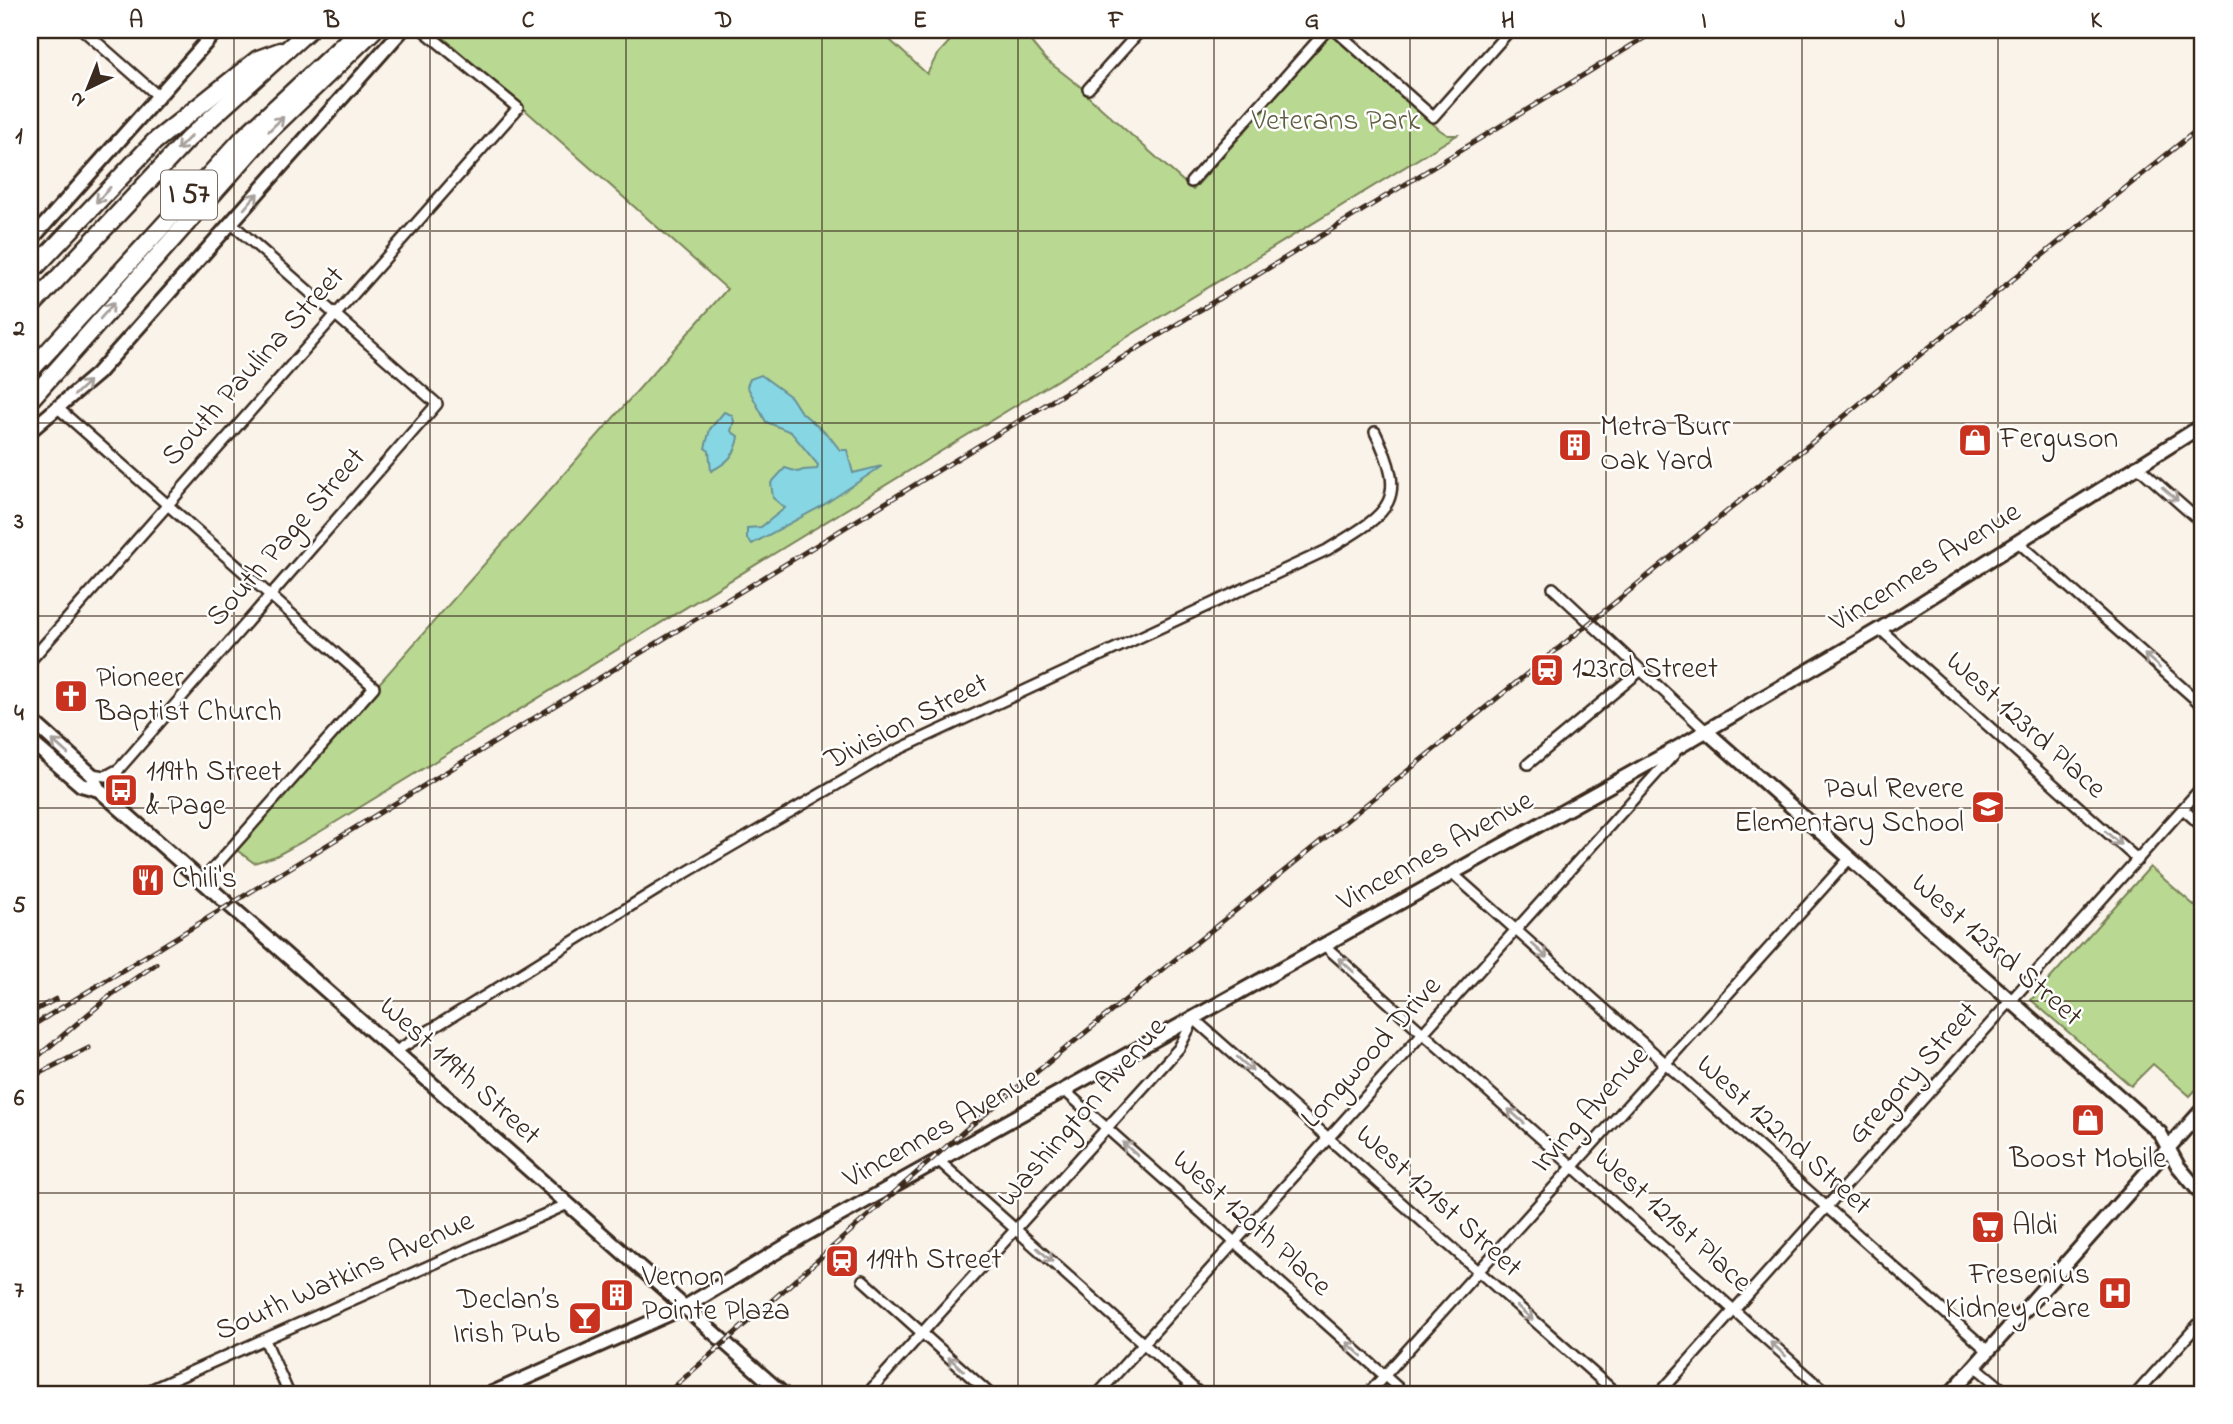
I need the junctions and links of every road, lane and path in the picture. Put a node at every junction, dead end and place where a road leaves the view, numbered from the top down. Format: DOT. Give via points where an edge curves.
graph roads {
  1 [pos="83,30"];
  2 [pos="217,30"];
  3 [pos="309,30"];
  4 [pos="359,30"];
  5 [pos="374,30"];
  6 [pos="402,30"];
  7 [pos="423,30"];
  8 [pos="1141,30"];
  9 [pos="1326,30"];
  10 [pos="1335,30"];
  11 [pos="1510,30"];
  12 [pos="289,48"];
  13 [pos="1088,89"];
  14 [pos="158,96"];
  15 [pos="1191,181"];
  16 [pos="231,223"];
  17 [pos="30,241"];
  18 [pos="30,273"];
  19 [pos="30,308"];
  20 [pos="335,313"];
  21 [pos="30,371"];
  22 [pos="30,400"];
  23 [pos="59,409"];
  24 [pos="2203,425"];
  25 [pos="30,431"];
  26 [pos="1376,432"];
  27 [pos="2136,465"];
  28 [pos="165,504"];
  29 [pos="2203,524"];
  30 [pos="2018,542"];
  31 [pos="1553,588"];
  32 [pos="269,595"];
  33 [pos="1881,629"];
  34 [pos="30,661"];
  35 [pos="1640,671"];
  36 [pos="2203,706"];
  37 [pos="30,719"];
  38 [pos="1705,730"];
  39 [pos="30,741"];
  40 [pos="1682,745"];
  41 [pos="1528,764"];
  42 [pos="118,769"];
  43 [pos="91,774"];
  44 [pos="2203,786"];
  45 [pos="99,790"];
  46 [pos="119,806"];
  47 [pos="2183,809"];
  48 [pos="2203,827"];
  49 [pos="1850,858"];
  50 [pos="2137,860"];
  51 [pos="1452,873"];
  52 [pos="203,880"];
  53 [pos="1516,929"];
  54 [pos="1325,946"];
  55 [pos="2013,1001"];
  56 [pos="1194,1019"];
  57 [pos="1423,1033"];
  58 [pos="396,1051"];
  59 [pos="1665,1063"];
  60 [pos="1065,1091"];
  61 [pos="2203,1109"];
  62 [pos="1107,1129"];
  63 [pos="1328,1138"];
  64 [pos="2168,1148"];
  65 [pos="939,1161"];
  66 [pos="1573,1166"];
  67 [pos="2203,1196"];
  68 [pos="569,1204"];
  69 [pos="1827,1208"];
  70 [pos="1016,1229"];
  71 [pos="1235,1242"];
  72 [pos="1478,1271"];
  73 [pos="863,1280"];
  74 [pos="685,1307"];
  75 [pos="1735,1310"];
  76 [pos="2203,1319"];
  77 [pos="922,1334"];
  78 [pos="265,1340"];
  79 [pos="1144,1344"];
  80 [pos="1988,1351"];
  81 [pos="1975,1366"];
  82 [pos="1384,1376"];
  83 [pos="141,1394"];
  84 [pos="289,1394"];
  85 [pos="490,1394"];
  86 [pos="783,1394"];
  87 [pos="867,1394"];
  88 [pos="990,1394"];
  89 [pos="1098,1394"];
  90 [pos="1200,1394"];
  91 [pos="1368,1394"];
  92 [pos="1405,1394"];
  93 [pos="1617,1394"];
  94 [pos="1659,1394"];
  95 [pos="1828,1394"];
  96 [pos="1950,1394"];
  97 [pos="2008,1394"];
  98 [pos="2136,1394"];
  1 -- 14 [label="street"];
  2 -- 14 [label="main road"];
  3 -- 12 [label="highway, I 57"];
  4 -- 21 [label="highway, I 57" via="245,136"];
  22 -- 5 [label="highway, one-way" via="266,134"];
  16 -- 6 [label="main road, one-way"];
  7 -- 20 [label="street, South Paulina Street" via="518,108"];
  8 -- 13 [label="street"];
  9 -- 15 [label="street"];
  10 -- 11 [label="street" via="1433,117"];
  12 -- 18 [label="highway, one-way" via="258,59 154,142"];
  12 -- 19 [label="highway, I 57, one-way" via="159,169"];
  14 -- 17 [label="main road"];
  16 -- 20 [label="street"];
  23 -- 16 [label="main road, one-way" via="97,374"];
  20 -- 28 [label="street, South Paulina Street"];
  20 -- 32 [label="street, South Page Street" via="437,404"];
  23 -- 25 [label="main road"];
  23 -- 28 [label="street"];
  24 -- 27 [label="main road, Vincennes Avenue"];
  26 -- 58 [label="street, Division Street" via="1392,485 1388,506 1369,525 1327,550 891,753 658,889"];
  27 -- 29 [label="street, one-way"];
  27 -- 30 [label="main road, Vincennes Avenue"];
  28 -- 32 [label="street"];
  28 -- 34 [label="street, South Paulina Street"];
  30 -- 33 [label="main road, Vincennes Avenue"];
  36 -- 30 [label="street, one-way"];
  31 -- 35 [label="street, West 123rd Street"];
  32 -- 42 [label="street, South Page Street"];
  32 -- 52 [label="street" via="374,687"];
  33 -- 38 [label="main road, Vincennes Avenue"];
  33 -- 50 [label="street, West 123rd Place, one-way"];
  35 -- 38 [label="street, West 123rd Street"];
  35 -- 41 [label="street"];
  43 -- 37 [label="main road, West 119th Street, one-way"];
  38 -- 40 [label="main road, Vincennes Avenue"];
  38 -- 49 [label="main road, West 123rd Street"];
  39 -- 45 [label="main road, West 119th Street" via="81,785"];
  40 -- 51 [label="main road, Vincennes Avenue"];
  40 -- 53 [label="street, Longwood Drive"];
  42 -- 43 [label="street" via="106,776"];
  42 -- 46 [label="street" via="113,785"];
  43 -- 45 [label="main road, West 119th Street"];
  44 -- 47 [label="street, Gregory Street"];
  45 -- 46 [label="main road, West 119th Street"];
  46 -- 52 [label="main road, West 119th Street"];
  47 -- 48 [label="street"];
  47 -- 50 [label="street, Gregory Street"];
  49 -- 55 [label="main road, West 123rd Street"];
  49 -- 59 [label="street, Irving Avenue"];
  50 -- 55 [label="street, Gregory Street"];
  51 -- 53 [label="street, West 122nd Street"];
  51 -- 54 [label="main road, Vincennes Avenue"];
  52 -- 58 [label="main road, West 119th Street"];
  53 -- 57 [label="street, Longwood Drive"];
  53 -- 59 [label="street, West 122nd Street, one-way"];
  54 -- 56 [label="main road, Vincennes Avenue"];
  57 -- 54 [label="street, West 121st Place, one-way"];
  55 -- 64 [label="main road, West 123rd Street" via="2160,1133"];
  55 -- 69 [label="street, Gregory Street"];
  56 -- 60 [label="main road, Vincennes Avenue"];
  56 -- 62 [label="street, Washington Avenue" via="1179,1048"];
  56 -- 63 [label="street, West 121st Street, one-way"];
  57 -- 63 [label="street, Longwood Drive"];
  66 -- 57 [label="street, West 121st Place, one-way"];
  58 -- 68 [label="main road, West 119th Street"];
  59 -- 66 [label="street, Irving Avenue"];
  59 -- 69 [label="street, West 122nd Street"];
  60 -- 62 [label="street, West 120th Place"];
  60 -- 65 [label="main road, Vincennes Avenue"];
  61 -- 64 [label="main road"];
  62 -- 70 [label="street, Washington Avenue"];
  71 -- 62 [label="street, West 120th Place, one-way"];
  63 -- 71 [label="street, Longwood Drive"];
  63 -- 72 [label="street, West 121st Street"];
  64 -- 67 [label="main road, West 123rd Street"];
  64 -- 80 [label="main road"];
  65 -- 70 [label="street"];
  65 -- 74 [label="main road, Vincennes Avenue"];
  66 -- 72 [label="street, Irving Avenue"];
  66 -- 75 [label="street, West 121st Place"];
  68 -- 74 [label="main road, West 119th Street"];
  68 -- 78 [label="street, South Watkins Avenue"];
  69 -- 75 [label="street, Gregory Street"];
  69 -- 80 [label="street, West 122nd Street"];
  70 -- 77 [label="street, Washington Avenue"];
  70 -- 79 [label="street, one-way"];
  71 -- 79 [label="street, Longwood Drive"];
  82 -- 71 [label="street, West 120th Place, one-way"];
  72 -- 82 [label="street, Irving Avenue"];
  72 -- 93 [label="street, West 121st Street, one-way"];
  73 -- 77 [label="street"];
  74 -- 85 [label="main road, Vincennes Avenue"];
  74 -- 86 [label="main road, West 119th Street"];
  75 -- 94 [label="street, Gregory Street"];
  95 -- 75 [label="street, West 121st Place, one-way"];
  76 -- 98 [label="street"];
  77 -- 87 [label="street, Washington Avenue"];
  88 -- 77 [label="street, one-way"];
  78 -- 83 [label="street, South Watkins Avenue"];
  78 -- 84 [label="street"];
  79 -- 89 [label="street, Longwood Drive"];
  79 -- 90 [label="street"];
  80 -- 81 [label="main road"];
  81 -- 96 [label="main road"];
  81 -- 97 [label="street"];
  82 -- 91 [label="street, Irving Avenue"];
  82 -- 92 [label="street, West 120th Place"];
}
